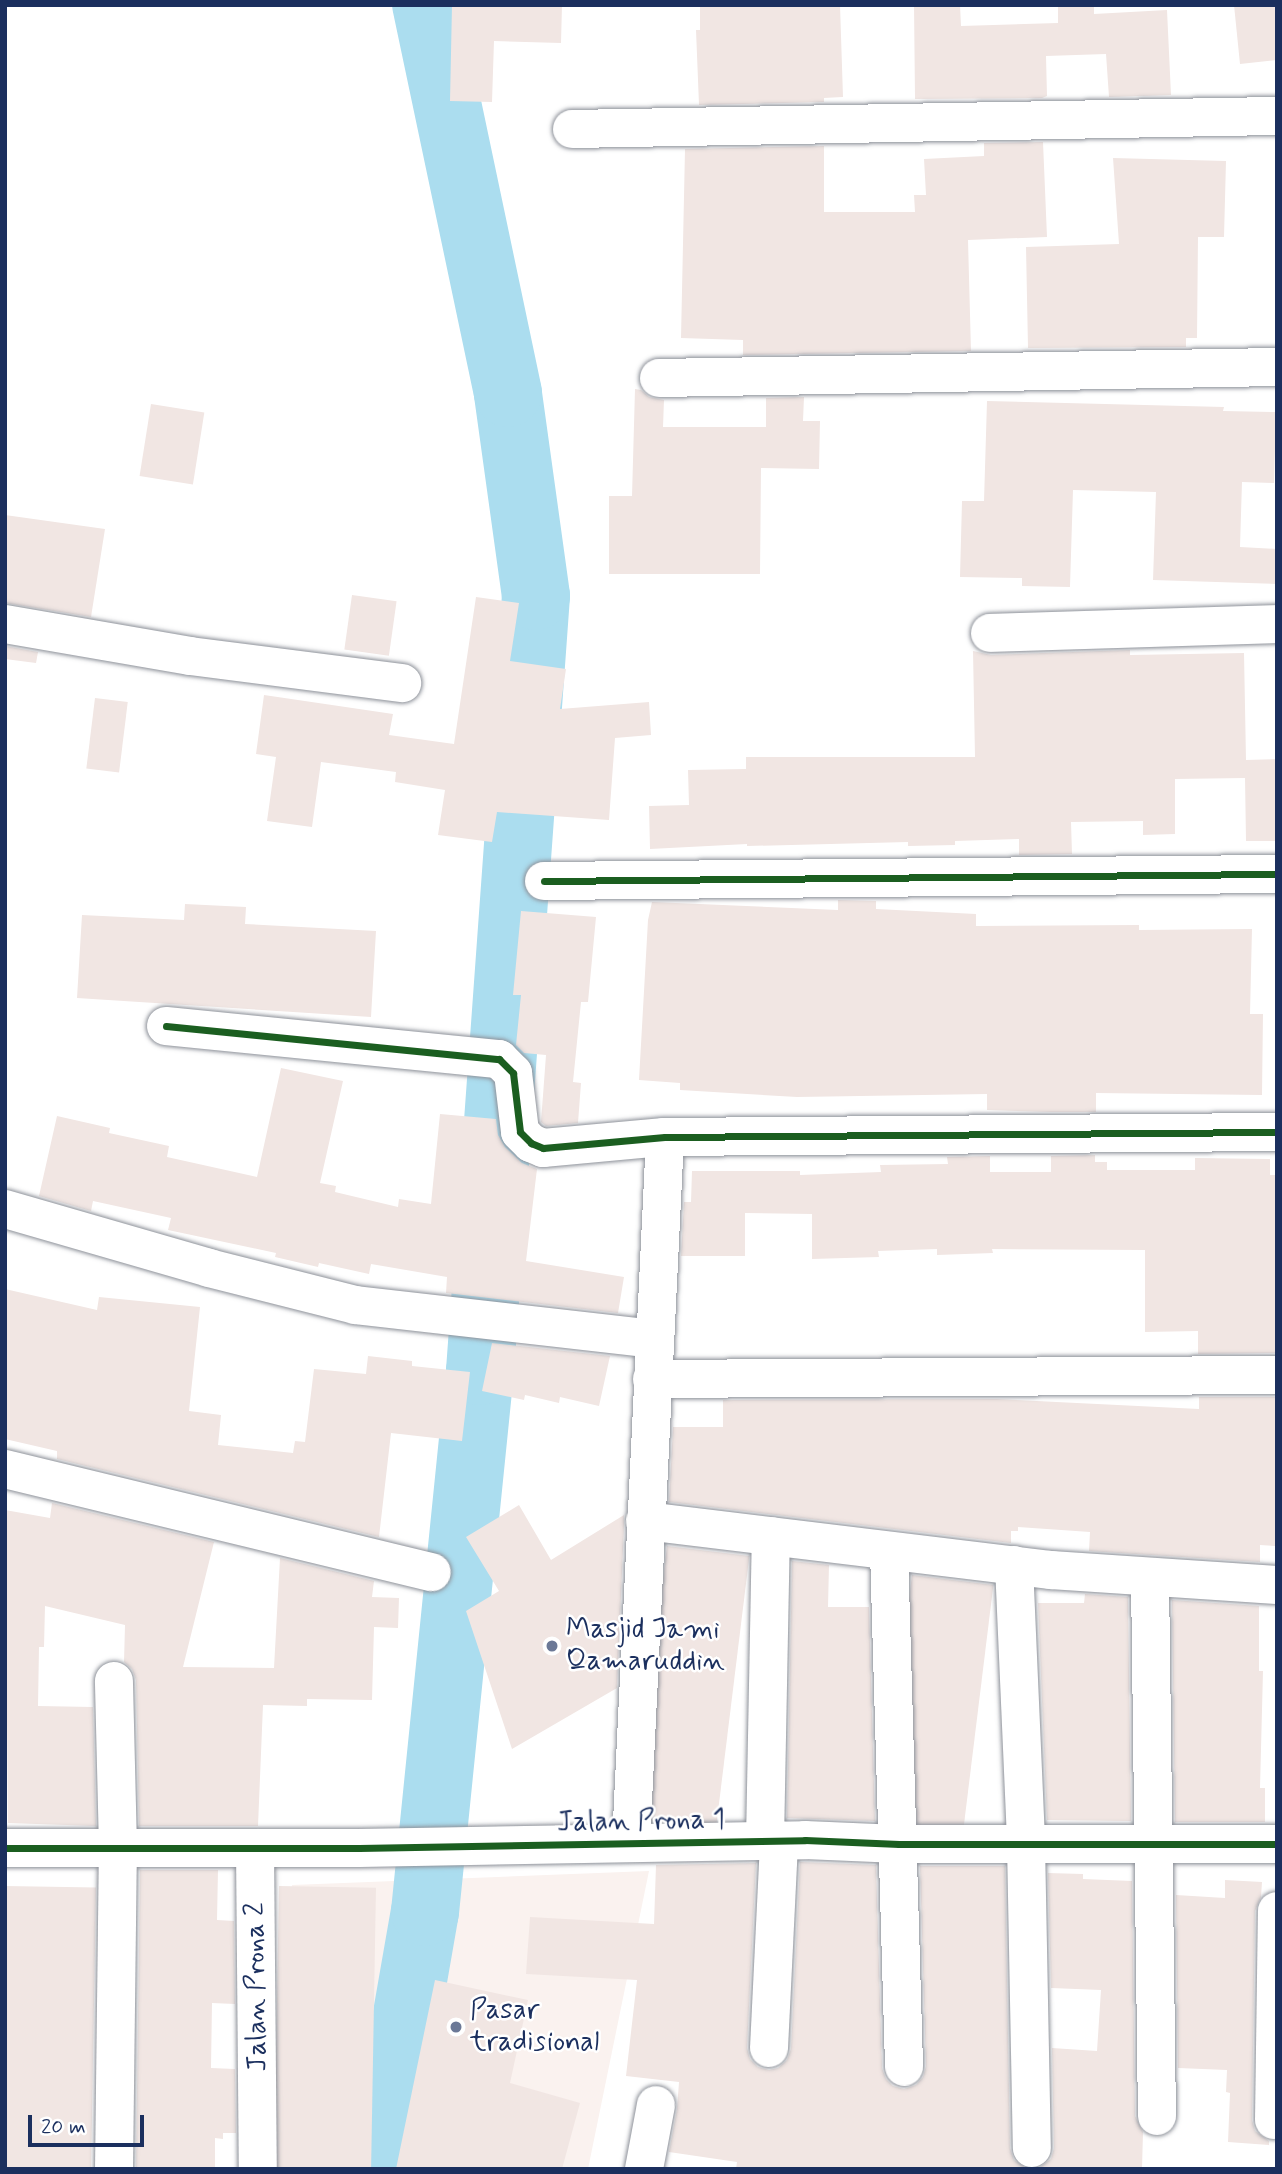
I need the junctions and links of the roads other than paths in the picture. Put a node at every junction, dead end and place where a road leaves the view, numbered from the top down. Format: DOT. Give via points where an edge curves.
graph roads {
  1 [pos="1277,116"];
  2 [pos="572,129"];
  3 [pos="1277,367"];
  4 [pos="659,378"];
  5 [pos="5,624"];
  6 [pos="1277,624"];
  7 [pos="990,633"];
  8 [pos="402,683"];
  9 [pos="1277,874"];
  10 [pos="544,881"];
  11 [pos="166,1026"];
  12 [pos="1277,1132"];
  13 [pos="665,1137"];
  14 [pos="5,1209"];
  15 [pos="654,1339"];
  16 [pos="1277,1375"];
  17 [pos="652,1379"];
  18 [pos="5,1469"];
  19 [pos="645,1521"];
  20 [pos="771,1536"];
  21 [pos="889,1550"];
  22 [pos="1014,1565"];
  23 [pos="432,1572"];
  24 [pos="1150,1577"];
  25 [pos="1277,1585"];
  26 [pos="114,1681"];
  27 [pos="772,1840"];
  28 [pos="631,1843"];
  29 [pos="899,1844"];
  30 [pos="1026,1844"];
  31 [pos="1277,1844"];
  32 [pos="1153,1845"];
  33 [pos="5,1848"];
  34 [pos="118,1848"];
  35 [pos="255,1848"];
  36 [pos="1277,1911"];
  37 [pos="769,2048"];
  38 [pos="904,2067"];
  39 [pos="656,2105"];
  40 [pos="1157,2116"];
  41 [pos="1274,2120"];
  42 [pos="1032,2148"];
  43 [pos="648,2168"];
  44 [pos="114,2169"];
  45 [pos="258,2169"];
  1 -- 2 [label="street"];
  3 -- 4 [label="street"];
  5 -- 8 [label="street" via="190,656"];
  6 -- 7 [label="street"];
  9 -- 10 [label="street"];
  11 -- 13 [label="street" via="499,1059 513,1073 520,1132 531,1143 543,1148"];
  12 -- 13 [label="street"];
  13 -- 15 [label="street"];
  14 -- 15 [label="street" via="355,1305"];
  15 -- 17 [label="street"];
  16 -- 17 [label="street"];
  17 -- 19 [label="street"];
  18 -- 23 [label="street"];
  19 -- 20 [label="street"];
  19 -- 28 [label="street"];
  20 -- 21 [label="street"];
  20 -- 27 [label="street"];
  21 -- 22 [label="street"];
  21 -- 29 [label="street"];
  22 -- 24 [label="street"];
  22 -- 30 [label="street"];
  24 -- 25 [label="street"];
  24 -- 32 [label="street"];
  26 -- 34 [label="street"];
  27 -- 28 [label="street, Jalan Prona 1"];
  27 -- 29 [label="street, Jalan Prona 1"];
  27 -- 37 [label="street"];
  28 -- 35 [label="street, Jalan Prona 1"];
  29 -- 30 [label="street, Jalan Prona 1"];
  29 -- 38 [label="street"];
  30 -- 32 [label="street, Jalan Prona 1"];
  30 -- 42 [label="street"];
  31 -- 32 [label="street, Jalan Prona 1"];
  32 -- 40 [label="street"];
  33 -- 34 [label="street, Jalan Prona 1"];
  34 -- 35 [label="street, Jalan Prona 1"];
  34 -- 44 [label="street"];
  35 -- 45 [label="street, Jalan Prona 2"];
  36 -- 41 [label="street"];
  39 -- 43 [label="street"];
}
